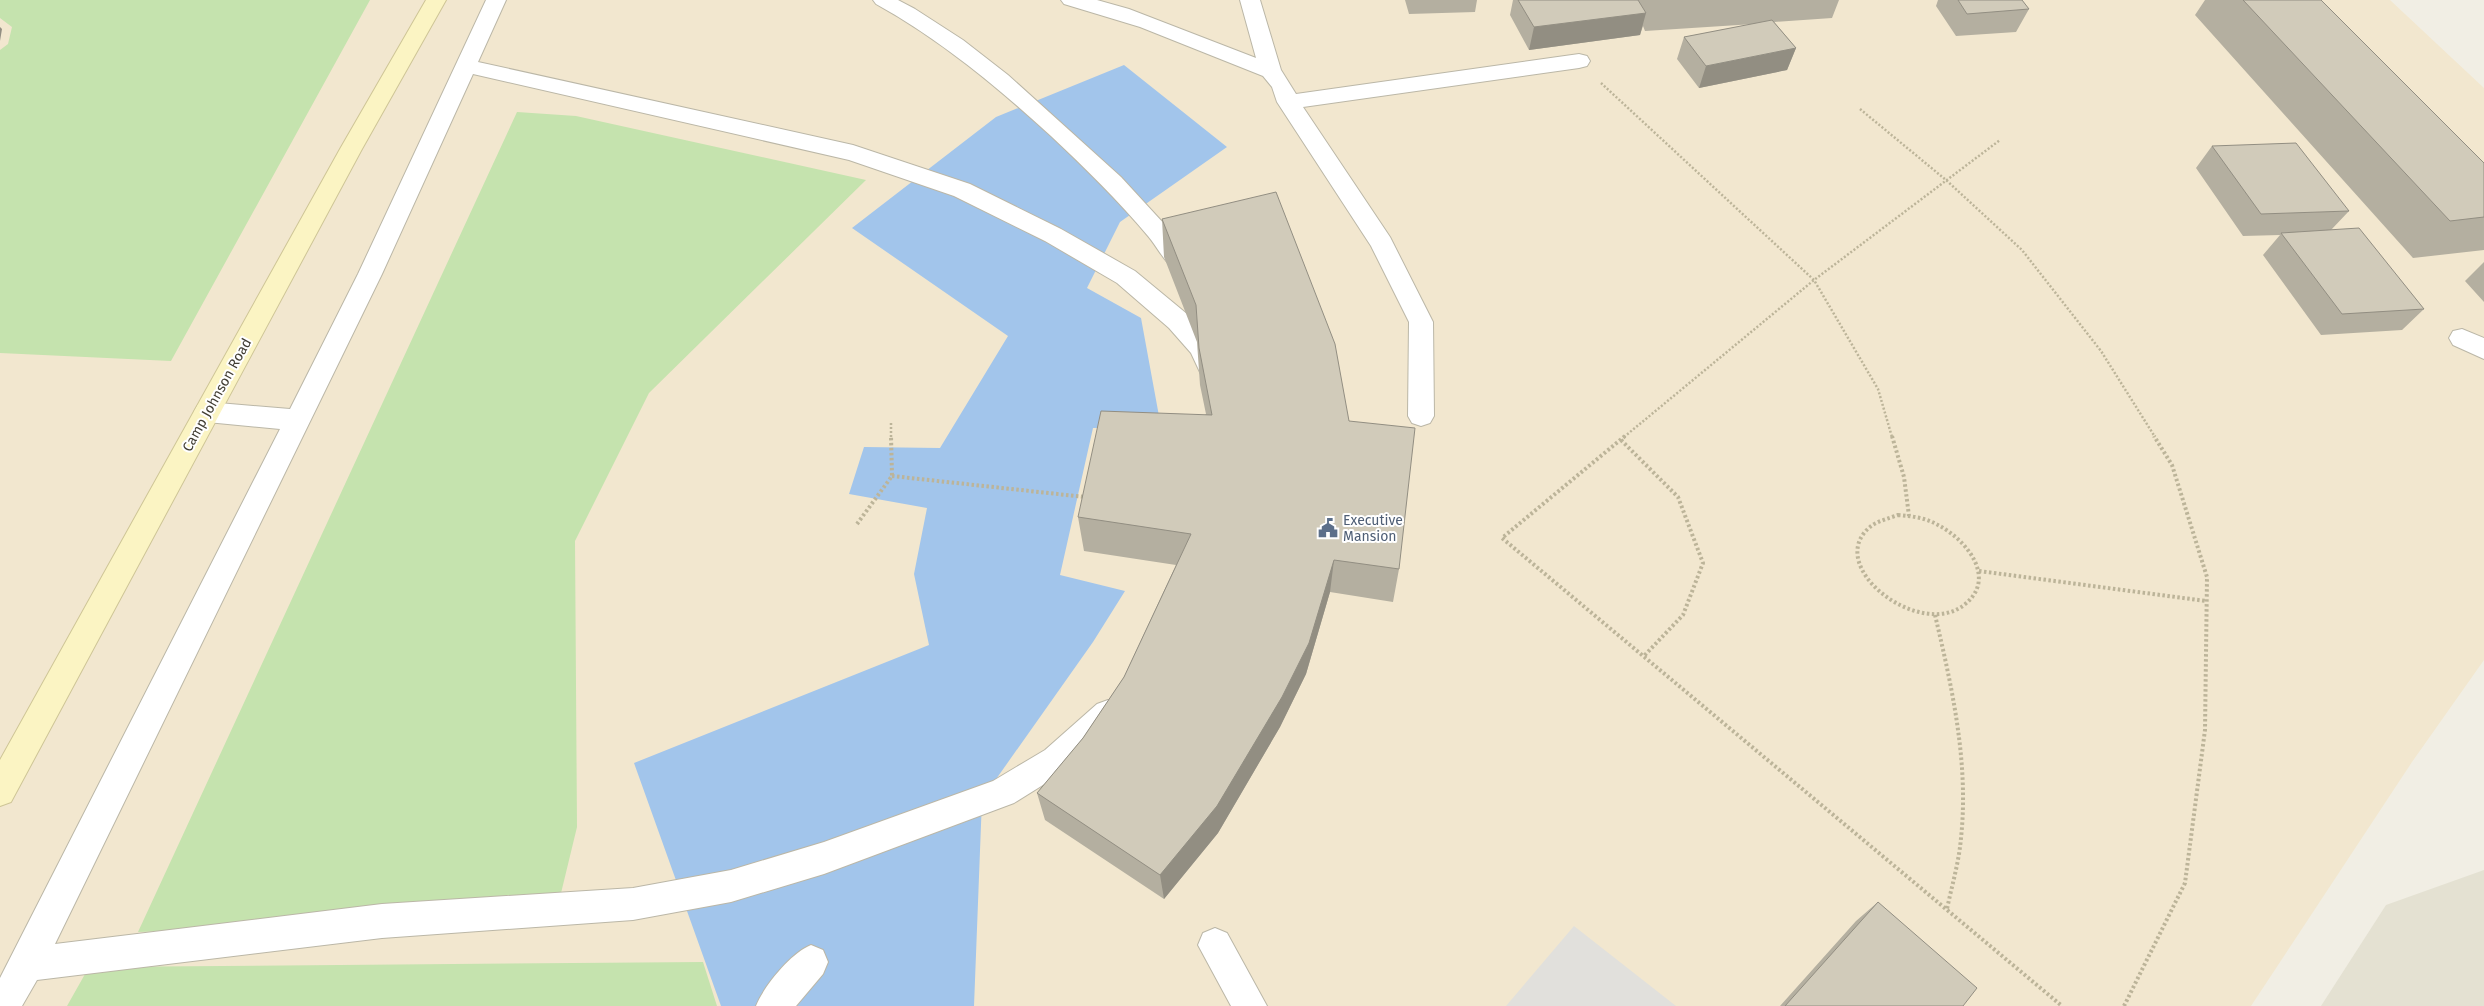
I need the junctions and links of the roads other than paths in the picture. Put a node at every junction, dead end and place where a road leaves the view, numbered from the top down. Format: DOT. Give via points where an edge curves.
graph roads {
  1 [pos="436,0"];
  2 [pos="496,0"];
  3 [pos="883,0"];
  4 [pos="1250,0"];
  5 [pos="1090,1"];
  6 [pos="1579,61"];
  7 [pos="466,66"];
  8 [pos="1271,71"];
  9 [pos="1288,102"];
  10 [pos="1194,282"];
  11 [pos="2462,338"];
  12 [pos="2484,349"];
  13 [pos="1222,403"];
  14 [pos="207,412"];
  15 [pos="1421,416"];
  16 [pos="296,420"];
  17 [pos="1131,691"];
  18 [pos="0,791"];
  19 [pos="1215,946"];
  20 [pos="811,962"];
  21 [pos="27,964"];
  22 [pos="4,1006"];
  23 [pos="773,1006"];
  24 [pos="1250,1006"];
  1 -- 14 [label="main road, Camp Johnson Road"];
  2 -- 7 [label="lane"];
  3 -- 10 [label="lane" via="947,38 1030,104 1149,219"];
  4 -- 8 [label="lane"];
  5 -- 8 [label="lane"];
  6 -- 9 [label="lane"];
  7 -- 13 [label="lane" via="852,153 962,190 1053,235 1126,277 1178,321 1201,348"];
  7 -- 16 [label="lane" via="370,274"];
  8 -- 9 [label="lane"];
  9 -- 15 [label="lane" via="1382,243 1421,322"];
  11 -- 12 [label="lane"];
  14 -- 16 [label="lane"];
  14 -- 18 [label="main road, Camp Johnson Road"];
  16 -- 21 [label="lane"];
  17 -- 21 [label="lane" via="1056,760 1003,792 824,858 731,886 633,904 382,921"];
  19 -- 24 [label="lane"];
  20 -- 23 [label="lane"];
  21 -- 22 [label="lane"];
}
